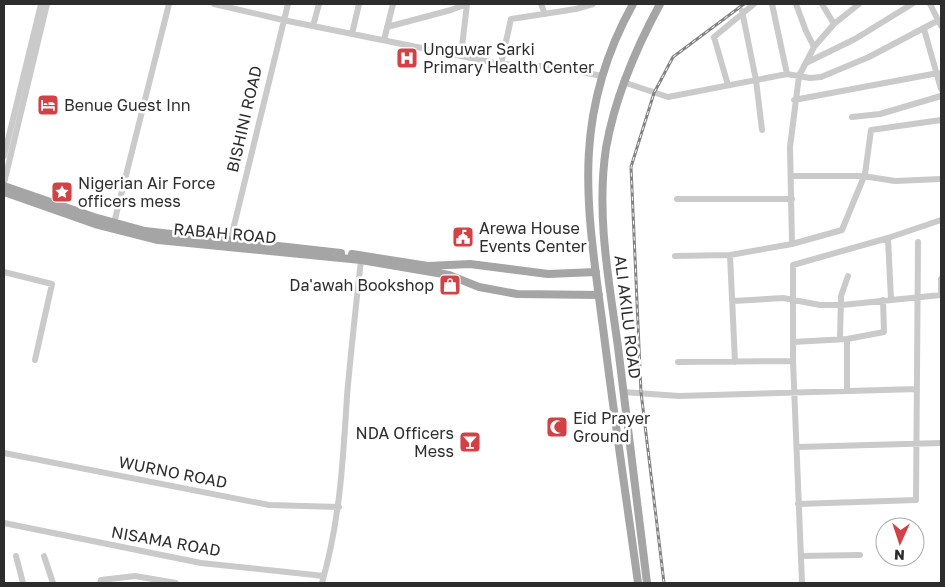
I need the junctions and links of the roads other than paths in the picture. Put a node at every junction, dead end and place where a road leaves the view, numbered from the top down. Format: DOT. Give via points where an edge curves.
graph roads {
  1 [pos="41,4"];
  2 [pos="47,4"];
  3 [pos="169,4"];
  4 [pos="214,4"];
  5 [pos="288,4"];
  6 [pos="319,4"];
  7 [pos="359,4"];
  8 [pos="393,4"];
  9 [pos="541,4"];
  10 [pos="593,4"];
  11 [pos="633,4"];
  12 [pos="660,4"];
  13 [pos="754,4"];
  14 [pos="772,4"];
  15 [pos="796,4"];
  16 [pos="822,4"];
  17 [pos="857,4"];
  18 [pos="912,4"];
  19 [pos="930,4"];
  20 [pos="230,5"];
  21 [pos="742,11"];
  22 [pos="545,14"];
  23 [pos="283,20"];
  24 [pos="940,23"];
  25 [pos="834,24"];
  26 [pos="313,26"];
  27 [pos="387,27"];
  28 [pos="924,29"];
  29 [pos="352,34"];
  30 [pos="384,40"];
  31 [pos="814,47"];
  32 [pos="461,55"];
  33 [pos="806,63"];
  34 [pos="500,64"];
  35 [pos="938,73"];
  36 [pos="787,74"];
  37 [pos="602,76"];
  38 [pos="798,76"];
  39 [pos="756,80"];
  40 [pos="623,82"];
  41 [pos="728,85"];
  42 [pos="941,89"];
  43 [pos="941,96"];
  44 [pos="794,100"];
  45 [pos="852,117"];
  46 [pos="941,120"];
  47 [pos="762,130"];
  48 [pos="4,156"];
  49 [pos="792,176"];
  50 [pos="863,176"];
  51 [pos="941,179"];
  52 [pos="5,186"];
  53 [pos="677,199"];
  54 [pos="792,199"];
  55 [pos="941,220"];
  56 [pos="114,223"];
  57 [pos="888,238"];
  58 [pos="230,242"];
  59 [pos="918,242"];
  60 [pos="792,244"];
  61 [pos="730,255"];
  62 [pos="676,256"];
  63 [pos="361,260"];
  64 [pos="4,272"];
  65 [pos="596,272"];
  66 [pos="848,276"];
  67 [pos="941,280"];
  68 [pos="599,294"];
  69 [pos="941,295"];
  70 [pos="919,297"];
  71 [pos="793,300"];
  72 [pos="883,300"];
  73 [pos="891,300"];
  74 [pos="733,301"];
  75 [pos="842,304"];
  76 [pos="844,339"];
  77 [pos="793,342"];
  78 [pos="35,360"];
  79 [pos="793,361"];
  80 [pos="678,362"];
  81 [pos="735,362"];
  82 [pos="917,389"];
  83 [pos="847,391"];
  84 [pos="623,392"];
  85 [pos="794,392"];
  86 [pos="917,444"];
  87 [pos="941,444"];
  88 [pos="798,447"];
  89 [pos="4,453"];
  90 [pos="798,504"];
  91 [pos="339,507"];
  92 [pos="4,523"];
  93 [pos="860,555"];
  94 [pos="16,556"];
  95 [pos="44,556"];
  96 [pos="801,556"];
  97 [pos="323,580"];
  98 [pos="100,582"];
  99 [pos="23,583"];
  100 [pos="53,583"];
  101 [pos="176,583"];
  102 [pos="638,583"];
  103 [pos="647,583"];
  104 [pos="802,583"];
  1 -- 48 [label="street"];
  2 -- 52 [label="street"];
  3 -- 56 [label="street"];
  4 -- 20 [label="street"];
  5 -- 23 [label="street, BISHINI ROAD"];
  6 -- 26 [label="street"];
  7 -- 29 [label="street"];
  8 -- 27 [label="street"];
  9 -- 22 [label="street"];
  10 -- 22 [label="street"];
  11 -- 37 [label="main road, ALI AKILU ROAD" via="618,31"];
  12 -- 40 [label="main road, ALI AKILU ROAD"];
  13 -- 21 [label="street"];
  14 -- 36 [label="street"];
  15 -- 31 [label="street"];
  16 -- 25 [label="street"];
  17 -- 25 [label="street"];
  18 -- 33 [label="street" via="855,40"];
  19 -- 24 [label="street"];
  20 -- 23 [label="street"];
  21 -- 39 [label="street"];
  21 -- 41 [label="street" via="714,37"];
  22 -- 34 [label="street" via="511,18"];
  23 -- 26 [label="street"];
  23 -- 58 [label="street, BISHINI ROAD"];
  24 -- 28 [label="street"];
  25 -- 31 [label="street"];
  26 -- 29 [label="street"];
  27 -- 30 [label="street"];
  27 -- 32 [label="street" via="467,4"];
  28 -- 35 [label="street"];
  28 -- 38 [label="street" via="821,77"];
  29 -- 30 [label="street"];
  30 -- 32 [label="street"];
  31 -- 33 [label="street"];
  32 -- 34 [label="street"];
  33 -- 38 [label="street"];
  34 -- 37 [label="street" via="556,67"];
  35 -- 42 [label="street"];
  35 -- 44 [label="street"];
  36 -- 38 [label="street"];
  36 -- 39 [label="street"];
  37 -- 65 [label="main road, ALI AKILU ROAD" via="587,162"];
  38 -- 44 [label="street"];
  39 -- 41 [label="street"];
  39 -- 47 [label="street"];
  40 -- 41 [label="street" via="668,97"];
  40 -- 84 [label="main road, ALI AKILU ROAD" via="607,147 602,196 605,252"];
  43 -- 45 [label="street" via="880,114"];
  44 -- 49 [label="street"];
  46 -- 50 [label="street" via="872,129"];
  49 -- 50 [label="street"];
  49 -- 54 [label="street"];
  50 -- 51 [label="street" via="895,181"];
  50 -- 60 [label="street" via="842,230"];
  52 -- 56 [label="main road, RABAH ROAD"];
  52 -- 63 [label="main road, RABAH ROAD" via="95,224 151,239"];
  53 -- 54 [label="street"];
  54 -- 60 [label="street"];
  55 -- 57 [label="street"];
  56 -- 58 [label="main road, RABAH ROAD" via="159,233"];
  57 -- 71 [label="street" via="793,265"];
  57 -- 73 [label="street"];
  58 -- 65 [label="main road, RABAH ROAD" via="361,255 428,266 470,264 548,274"];
  59 -- 70 [label="street"];
  60 -- 61 [label="street"];
  61 -- 62 [label="street"];
  61 -- 74 [label="street"];
  63 -- 68 [label="main road, RABAH ROAD" via="449,275 479,287 517,294"];
  63 -- 91 [label="street"];
  64 -- 78 [label="street" via="52,284"];
  65 -- 68 [label="main road, ALI AKILU ROAD"];
  66 -- 75 [label="street" via="843,287"];
  67 -- 69 [label="street"];
  68 -- 102 [label="main road, ALI AKILU ROAD"];
  69 -- 70 [label="street"];
  70 -- 73 [label="street"];
  70 -- 82 [label="street"];
  71 -- 74 [label="street"];
  71 -- 75 [label="street" via="820,305"];
  71 -- 77 [label="street"];
  72 -- 73 [label="street"];
  72 -- 75 [label="street"];
  72 -- 76 [label="street" via="884,332"];
  74 -- 81 [label="street"];
  75 -- 76 [label="street"];
  76 -- 77 [label="street"];
  76 -- 83 [label="street"];
  77 -- 79 [label="street"];
  79 -- 81 [label="street"];
  79 -- 85 [label="street"];
  80 -- 81 [label="street"];
  82 -- 83 [label="street"];
  82 -- 86 [label="street"];
  83 -- 85 [label="street"];
  84 -- 85 [label="street" via="679,396"];
  84 -- 103 [label="main road, ALI AKILU ROAD"];
  85 -- 88 [label="street"];
  86 -- 87 [label="street"];
  86 -- 88 [label="street"];
  86 -- 90 [label="street" via="916,500"];
  88 -- 90 [label="street"];
  89 -- 91 [label="street, WURNO ROAD" via="269,505"];
  90 -- 96 [label="street"];
  91 -- 97 [label="street"];
  92 -- 97 [label="street, NISAMA ROAD" via="200,563"];
  93 -- 96 [label="street"];
  94 -- 99 [label="street"];
  95 -- 100 [label="street"];
  96 -- 104 [label="street"];
  98 -- 101 [label="street" via="114,577 135,576"];
}
